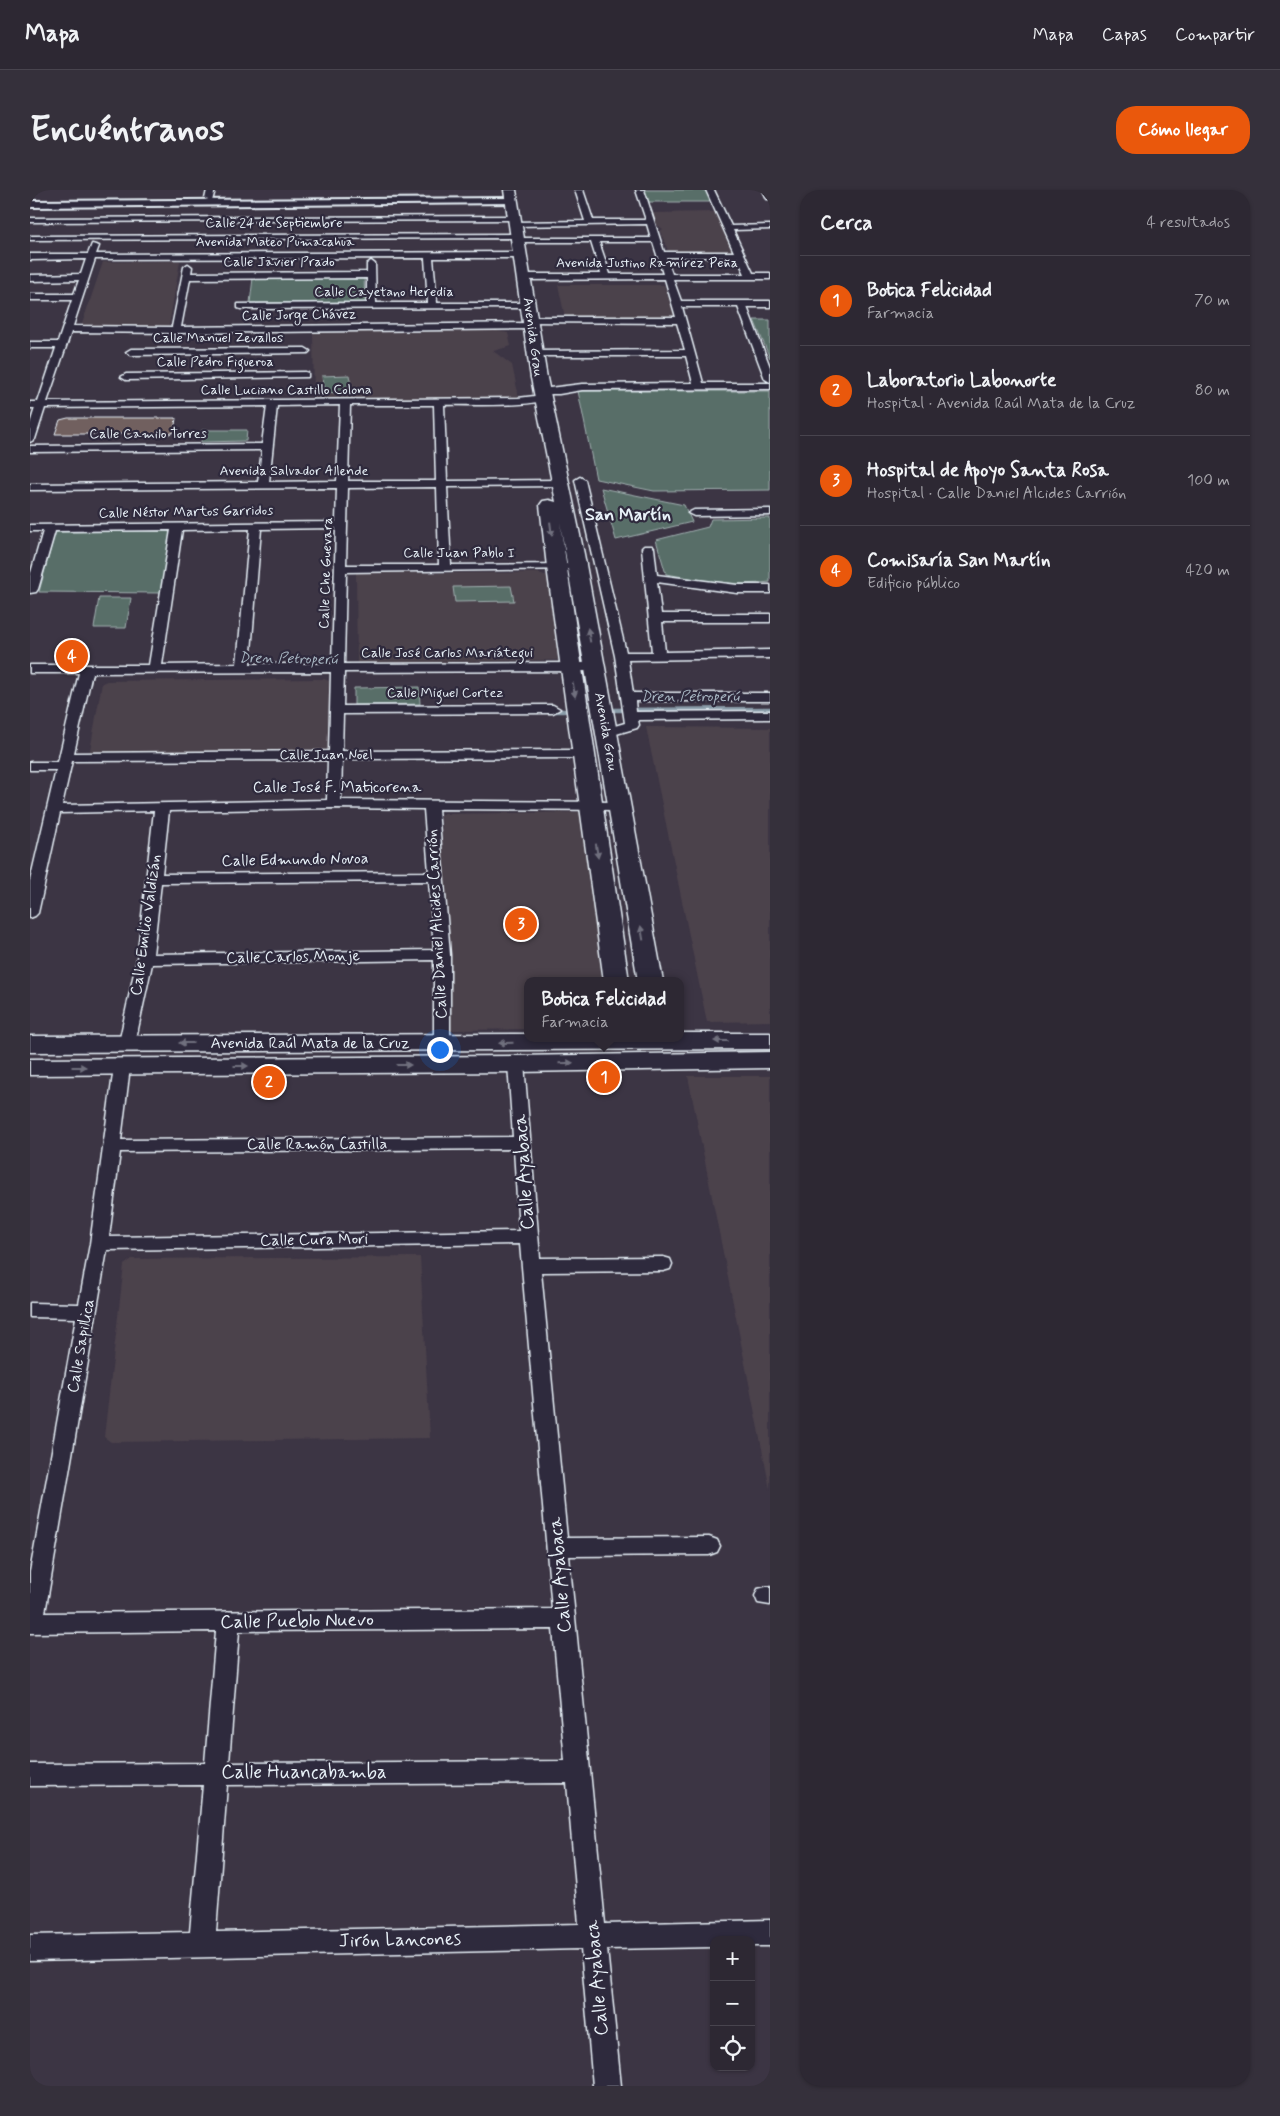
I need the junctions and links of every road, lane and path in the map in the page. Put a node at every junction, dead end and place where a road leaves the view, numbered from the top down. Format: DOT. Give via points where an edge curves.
graph roads {
  1 [pos="211,190"];
  2 [pos="579,190"];
  3 [pos="640,190"];
  4 [pos="710,190"];
  5 [pos="766,190"];
  6 [pos="512,197"];
  7 [pos="770,197"];
  8 [pos="204,201"];
  9 [pos="370,201"];
  10 [pos="30,202"];
  11 [pos="110,202"];
  12 [pos="198,219"];
  13 [pos="370,219"];
  14 [pos="30,220"];
  15 [pos="103,220"];
  16 [pos="650,222"];
  17 [pos="590,223"];
  18 [pos="770,227"];
  19 [pos="728,228"];
  20 [pos="516,229"];
  21 [pos="371,236"];
  22 [pos="98,237"];
  23 [pos="195,237"];
  24 [pos="30,238"];
  25 [pos="594,240"];
  26 [pos="656,240"];
  27 [pos="741,254"];
  28 [pos="520,255"];
  29 [pos="662,255"];
  30 [pos="189,256"];
  31 [pos="371,256"];
  32 [pos="429,256"];
  33 [pos="30,257"];
  34 [pos="91,257"];
  35 [pos="371,275"];
  36 [pos="186,276"];
  37 [pos="750,276"];
  38 [pos="770,276"];
  39 [pos="84,277"];
  40 [pos="30,278"];
  41 [pos="607,278"];
  42 [pos="667,279"];
  43 [pos="525,280"];
  44 [pos="770,280"];
  45 [pos="78,296"];
  46 [pos="30,297"];
  47 [pos="677,304"];
  48 [pos="741,304"];
  49 [pos="770,304"];
  50 [pos="433,305"];
  51 [pos="372,306"];
  52 [pos="241,314"];
  53 [pos="529,317"];
  54 [pos="681,320"];
  55 [pos="67,329"];
  56 [pos="176,330"];
  57 [pos="30,345"];
  58 [pos="61,345"];
  59 [pos="690,353"];
  60 [pos="535,354"];
  61 [pos="766,361"];
  62 [pos="305,364"];
  63 [pos="128,366"];
  64 [pos="770,379"];
  65 [pos="699,386"];
  66 [pos="770,386"];
  67 [pos="542,395"];
  68 [pos="439,402"];
  69 [pos="345,403"];
  70 [pos="272,404"];
  71 [pos="30,405"];
  72 [pos="41,406"];
  73 [pos="30,439"];
  74 [pos="267,447"];
  75 [pos="30,449"];
  76 [pos="580,480"];
  77 [pos="559,484"];
  78 [pos="344,485"];
  79 [pos="442,485"];
  80 [pos="263,486"];
  81 [pos="30,487"];
  82 [pos="770,512"];
  83 [pos="694,513"];
  84 [pos="343,525"];
  85 [pos="256,526"];
  86 [pos="177,527"];
  87 [pos="30,528"];
  88 [pos="50,528"];
  89 [pos="648,548"];
  90 [pos="556,567"];
  91 [pos="577,567"];
  92 [pos="341,568"];
  93 [pos="445,568"];
  94 [pos="652,578"];
  95 [pos="30,589"];
  96 [pos="770,589"];
  97 [pos="656,618"];
  98 [pos="770,618"];
  99 [pos="770,654"];
  100 [pos="620,656"];
  101 [pos="659,656"];
  102 [pos="571,667"];
  103 [pos="594,667"];
  104 [pos="155,668"];
  105 [pos="243,668"];
  106 [pos="337,668"];
  107 [pos="30,669"];
  108 [pos="86,669"];
  109 [pos="770,696"];
  110 [pos="629,706"];
  111 [pos="770,706"];
  112 [pos="553,709"];
  113 [pos="336,710"];
  114 [pos="770,715"];
  115 [pos="606,733"];
  116 [pos="335,754"];
  117 [pos="585,754"];
  118 [pos="66,761"];
  119 [pos="30,766"];
  120 [pos="334,804"];
  121 [pos="431,804"];
  122 [pos="590,806"];
  123 [pos="620,806"];
  124 [pos="162,807"];
  125 [pos="55,809"];
  126 [pos="436,876"];
  127 [pos="154,879"];
  128 [pos="30,909"];
  129 [pos="442,955"];
  130 [pos="145,959"];
  131 [pos="616,977"];
  132 [pos="650,977"];
  133 [pos="770,1041"];
  134 [pos="30,1044"];
  135 [pos="442,1044"];
  136 [pos="627,1047"];
  137 [pos="663,1047"];
  138 [pos="124,1055"];
  139 [pos="770,1060"];
  140 [pos="516,1064"];
  141 [pos="30,1067"];
  142 [pos="522,1143"];
  143 [pos="112,1146"];
  144 [pos="529,1237"];
  145 [pos="99,1244"];
  146 [pos="663,1264"];
  147 [pos="531,1265"];
  148 [pos="30,1310"];
  149 [pos="87,1311"];
  150 [pos="709,1546"];
  151 [pos="557,1547"];
  152 [pos="564,1619"];
  153 [pos="228,1622"];
  154 [pos="31,1624"];
  155 [pos="216,1772"];
  156 [pos="578,1772"];
  157 [pos="30,1775"];
  158 [pos="770,1933"];
  159 [pos="594,1936"];
  160 [pos="202,1944"];
  161 [pos="30,1948"];
  162 [pos="607,2086"];
  1 -- 8 [label="street"];
  2 -- 17 [label="street"];
  3 -- 16 [label="street"];
  4 -- 19 [label="street"];
  5 -- 7 [label="street"];
  6 -- 9 [label="street"];
  6 -- 20 [label="main road, Avenida Grau"];
  8 -- 9 [label="street"];
  8 -- 11 [label="street"];
  8 -- 12 [label="street"];
  9 -- 13 [label="street"];
  10 -- 11 [label="street"];
  11 -- 15 [label="street"];
  12 -- 13 [label="street"];
  12 -- 15 [label="street"];
  12 -- 23 [label="street"];
  13 -- 20 [label="street"];
  13 -- 21 [label="street"];
  14 -- 15 [label="street"];
  15 -- 22 [label="street"];
  16 -- 17 [label="street"];
  16 -- 26 [label="street"];
  17 -- 20 [label="street"];
  18 -- 19 [label="street"];
  19 -- 27 [label="street"];
  20 -- 21 [label="street, Calle 24 de Septiembre"];
  20 -- 25 [label="street"];
  20 -- 28 [label="main road, Avenida Grau"];
  21 -- 23 [label="street, Calle 24 de Septiembre"];
  21 -- 31 [label="street"];
  22 -- 23 [label="street, Calle 24 de Septiembre"];
  22 -- 24 [label="street, Calle 24 de Septiembre"];
  22 -- 34 [label="street"];
  23 -- 30 [label="street"];
  25 -- 26 [label="street"];
  25 -- 41 [label="street"];
  26 -- 29 [label="street"];
  27 -- 29 [label="street"];
  27 -- 37 [label="street"];
  28 -- 32 [label="street, Avenida Mateo Pumacahua"];
  28 -- 43 [label="main road, Avenida Grau"];
  29 -- 42 [label="street"];
  30 -- 31 [label="street, Avenida Mateo Pumacahua"];
  30 -- 34 [label="street, Avenida Mateo Pumacahua"];
  30 -- 36 [label="street"];
  31 -- 32 [label="street, Avenida Mateo Pumacahua"];
  31 -- 35 [label="street"];
  32 -- 50 [label="street"];
  33 -- 34 [label="street, Avenida Mateo Pumacahua"];
  34 -- 39 [label="street"];
  35 -- 36 [label="street, Calle Javier Prado" via="243,280"];
  35 -- 51 [label="street"];
  36 -- 56 [label="street"];
  37 -- 38 [label="street, Avenida Justino Ramírez Peña"];
  37 -- 42 [label="street, Avenida Justino Ramírez Peña"];
  39 -- 40 [label="street"];
  39 -- 45 [label="street"];
  41 -- 42 [label="street, Avenida Justino Ramírez Peña"];
  41 -- 43 [label="street, Avenida Justino Ramírez Peña"];
  42 -- 43 [label="street, Avenida Justino Ramírez Peña"];
  42 -- 44 [label="street, Avenida Justino Ramírez Peña"];
  42 -- 47 [label="street"];
  43 -- 53 [label="main road, Avenida Grau"];
  45 -- 46 [label="street"];
  45 -- 55 [label="street"];
  47 -- 48 [label="street"];
  47 -- 54 [label="street"];
  48 -- 49 [label="street"];
  48 -- 61 [label="street"];
  50 -- 51 [label="street, Calle Cayetano Heredia"];
  50 -- 53 [label="street, Calle Cayetano Heredia"];
  51 -- 52 [label="street, Calle Cayetano Heredia"];
  52 -- 56 [label="street, Calle Jorge Chávez"];
  52 -- 62 [label="street, Calle Jorge Chávez"];
  53 -- 54 [label="street"];
  53 -- 60 [label="main road, Avenida Grau"];
  53 -- 62 [label="street, Calle Jorge Chávez"];
  54 -- 59 [label="street"];
  55 -- 58 [label="street"];
  55 -- 63 [label="street, Calle Jorge Chávez"];
  56 -- 63 [label="street, Calle Jorge Chávez"];
  57 -- 58 [label="street"];
  58 -- 72 [label="street"];
  59 -- 60 [label="street"];
  59 -- 65 [label="street"];
  60 -- 67 [label="main road, Avenida Grau"];
  61 -- 64 [label="street"];
  62 -- 63 [label="street, Calle Pedro Figueroa"];
  62 -- 63 [label="street, Calle Manuel Zevallos"];
  62 -- 69 [label="street, Calle Luciano Castillo Colona"];
  62 -- 70 [label="street, Calle Luciano Castillo Colona"];
  63 -- 70 [label="street, Calle Luciano Castillo Colona"];
  63 -- 72 [label="street, Calle Luciano Castillo Colona"];
  65 -- 66 [label="street, Calle Luciano Castillo Colona"];
  65 -- 67 [label="street, Calle Luciano Castillo Colona" via="582,387"];
  67 -- 68 [label="street, Calle Luciano Castillo Colona" via="518,402"];
  67 -- 77 [label="main road, Avenida Grau"];
  68 -- 69 [label="street, Calle Luciano Castillo Colona"];
  68 -- 79 [label="street"];
  69 -- 78 [label="street, Calle Che Guevara"];
  70 -- 74 [label="street"];
  71 -- 72 [label="street, Calle Luciano Castillo Colona"];
  72 -- 73 [label="street"];
  74 -- 75 [label="street, Calle Camilo Torres"];
  74 -- 80 [label="street"];
  76 -- 100 [label="street"];
  77 -- 79 [label="street, Avenida Salvador Allende"];
  77 -- 90 [label="main road, Avenida Grau, one-way" via="548,504"];
  77 -- 91 [label="main road, Avenida Grau"];
  78 -- 79 [label="street, Avenida Salvador Allende"];
  78 -- 80 [label="street, Avenida Salvador Allende"];
  78 -- 84 [label="street, Calle Che Guevara"];
  79 -- 93 [label="street"];
  80 -- 81 [label="street, Avenida Salvador Allende"];
  82 -- 83 [label="street"];
  84 -- 85 [label="street, Calle Néstor Martos Garridos"];
  84 -- 92 [label="street, Calle Che Guevara"];
  85 -- 86 [label="street, Calle Néstor Martos Garridos"];
  85 -- 105 [label="street"];
  86 -- 88 [label="street, Calle Néstor Martos Garridos"];
  86 -- 104 [label="street"];
  87 -- 88 [label="street, Calle Néstor Martos Garridos"];
  88 -- 95 [label="street"];
  89 -- 94 [label="street"];
  90 -- 91 [label="street, Calle Juan Pablo I"];
  90 -- 93 [label="street, Calle Juan Pablo I"];
  90 -- 102 [label="main road, Avenida Grau"];
  103 -- 91 [label="main road, Avenida Grau, one-way"];
  92 -- 93 [label="street, Calle Juan Pablo I"];
  92 -- 106 [label="street, Calle Che Guevara"];
  94 -- 96 [label="street" via="737,589"];
  94 -- 97 [label="street"];
  97 -- 98 [label="street"];
  97 -- 101 [label="street"];
  99 -- 101 [label="street"];
  100 -- 101 [label="street"];
  100 -- 110 [label="street"];
  102 -- 103 [label="street, Calle José Carlos Mariátegui"];
  102 -- 106 [label="street, Calle José Carlos Mariátegui"];
  102 -- 117 [label="main road, Avenida Grau, one-way"];
  103 -- 115 [label="main road, Avenida Grau"];
  104 -- 105 [label="street, Calle José Carlos Mariátegui"];
  104 -- 108 [label="street, Calle José Carlos Mariátegui"];
  105 -- 106 [label="street, Calle José Carlos Mariátegui"];
  106 -- 113 [label="street, Calle Che Guevara"];
  107 -- 108 [label="street, Calle José Carlos Mariátegui"];
  108 -- 118 [label="street"];
  109 -- 110 [label="street"];
  110 -- 111 [label="street"];
  110 -- 114 [label="street"];
  110 -- 115 [label="street" via="632,725"];
  112 -- 113 [label="street, Calle Miguel Cortez"];
  113 -- 116 [label="street, Calle Che Guevara"];
  115 -- 123 [label="main road, Avenida Grau"];
  116 -- 117 [label="street, Calle Juan Noel"];
  116 -- 118 [label="street, Calle Juan Noel"];
  116 -- 120 [label="street, Calle Che Guevara"];
  117 -- 122 [label="main road, Avenida Grau"];
  118 -- 119 [label="street, Calle Juan Noel"];
  118 -- 125 [label="street"];
  120 -- 121 [label="street, Calle José F. Maticorena"];
  120 -- 124 [label="street, Calle José F. Maticorena"];
  121 -- 122 [label="street, Calle José F. Maticorena"];
  121 -- 126 [label="street, Calle Daniel Alcides Carrión"];
  122 -- 123 [label="street, Calle José F. Maticorena"];
  122 -- 131 [label="main road, Avenida Grau, one-way"];
  132 -- 123 [label="main road, Avenida Grau, one-way"];
  124 -- 125 [label="street, Calle José F. Maticorena"];
  124 -- 127 [label="street, Calle Emilio Valdizán"];
  125 -- 128 [label="street"];
  126 -- 127 [label="street, Calle Edmundo Novoa"];
  126 -- 129 [label="street, Calle Daniel Alcides Carrión"];
  127 -- 130 [label="street, Calle Emilio Valdizán"];
  129 -- 130 [label="street, Calle Carlos Monje"];
  129 -- 135 [label="street, Calle Daniel Alcides Carrión"];
  130 -- 138 [label="street, Calle Emilio Valdizán"];
  133 -- 137 [label="main road, Avenida Raúl Mata de la Cruz, one-way"];
  134 -- 138 [label="main road, Avenida Raúl Mata de la Cruz"];
  136 -- 135 [label="main road, Avenida Raúl Mata de la Cruz, one-way"];
  135 -- 138 [label="main road, Avenida Raúl Mata de la Cruz, one-way"];
  136 -- 137 [label="main road, Avenida Raúl Mata de la Cruz"];
  140 -- 136 [label="main road, Avenida Raúl Mata de la Cruz, one-way"];
  137 -- 139 [label="main road, Avenida Raúl Mata de la Cruz"];
  138 -- 140 [label="main road, Avenida Raúl Mata de la Cruz, one-way"];
  141 -- 138 [label="main road, Avenida Raúl Mata de la Cruz, one-way"];
  138 -- 143 [label="street, Calle Sapillica"];
  140 -- 142 [label="street, Calle Ayabaca"];
  142 -- 143 [label="street, Calle Ramón Castilla"];
  142 -- 144 [label="street, Calle Ayabaca"];
  143 -- 145 [label="street, Calle Sapillica"];
  144 -- 145 [label="street, Calle Cura Mori"];
  144 -- 147 [label="street, Calle Ayabaca"];
  145 -- 149 [label="street, Calle Sapillica"];
  146 -- 147 [label="street"];
  147 -- 151 [label="street, Calle Ayabaca"];
  148 -- 149 [label="street"];
  149 -- 154 [label="street, Calle Sapillica"];
  150 -- 151 [label="street"];
  151 -- 152 [label="street, Calle Ayabaca"];
  152 -- 153 [label="street, Calle Pueblo Nuevo"];
  152 -- 156 [label="street, Calle Ayabaca"];
  153 -- 154 [label="street, Calle Pueblo Nuevo"];
  153 -- 155 [label="street"];
  155 -- 156 [label="street, Calle Huancabamba"];
  155 -- 157 [label="street, Calle Huancabamba"];
  155 -- 160 [label="street"];
  156 -- 159 [label="street, Calle Ayabaca"];
  158 -- 159 [label="street, Jirón Lancones"];
  159 -- 160 [label="street, Jirón Lancones"];
  159 -- 162 [label="street, Calle Ayabaca"];
  160 -- 161 [label="street, Jirón Lancones"];
}
